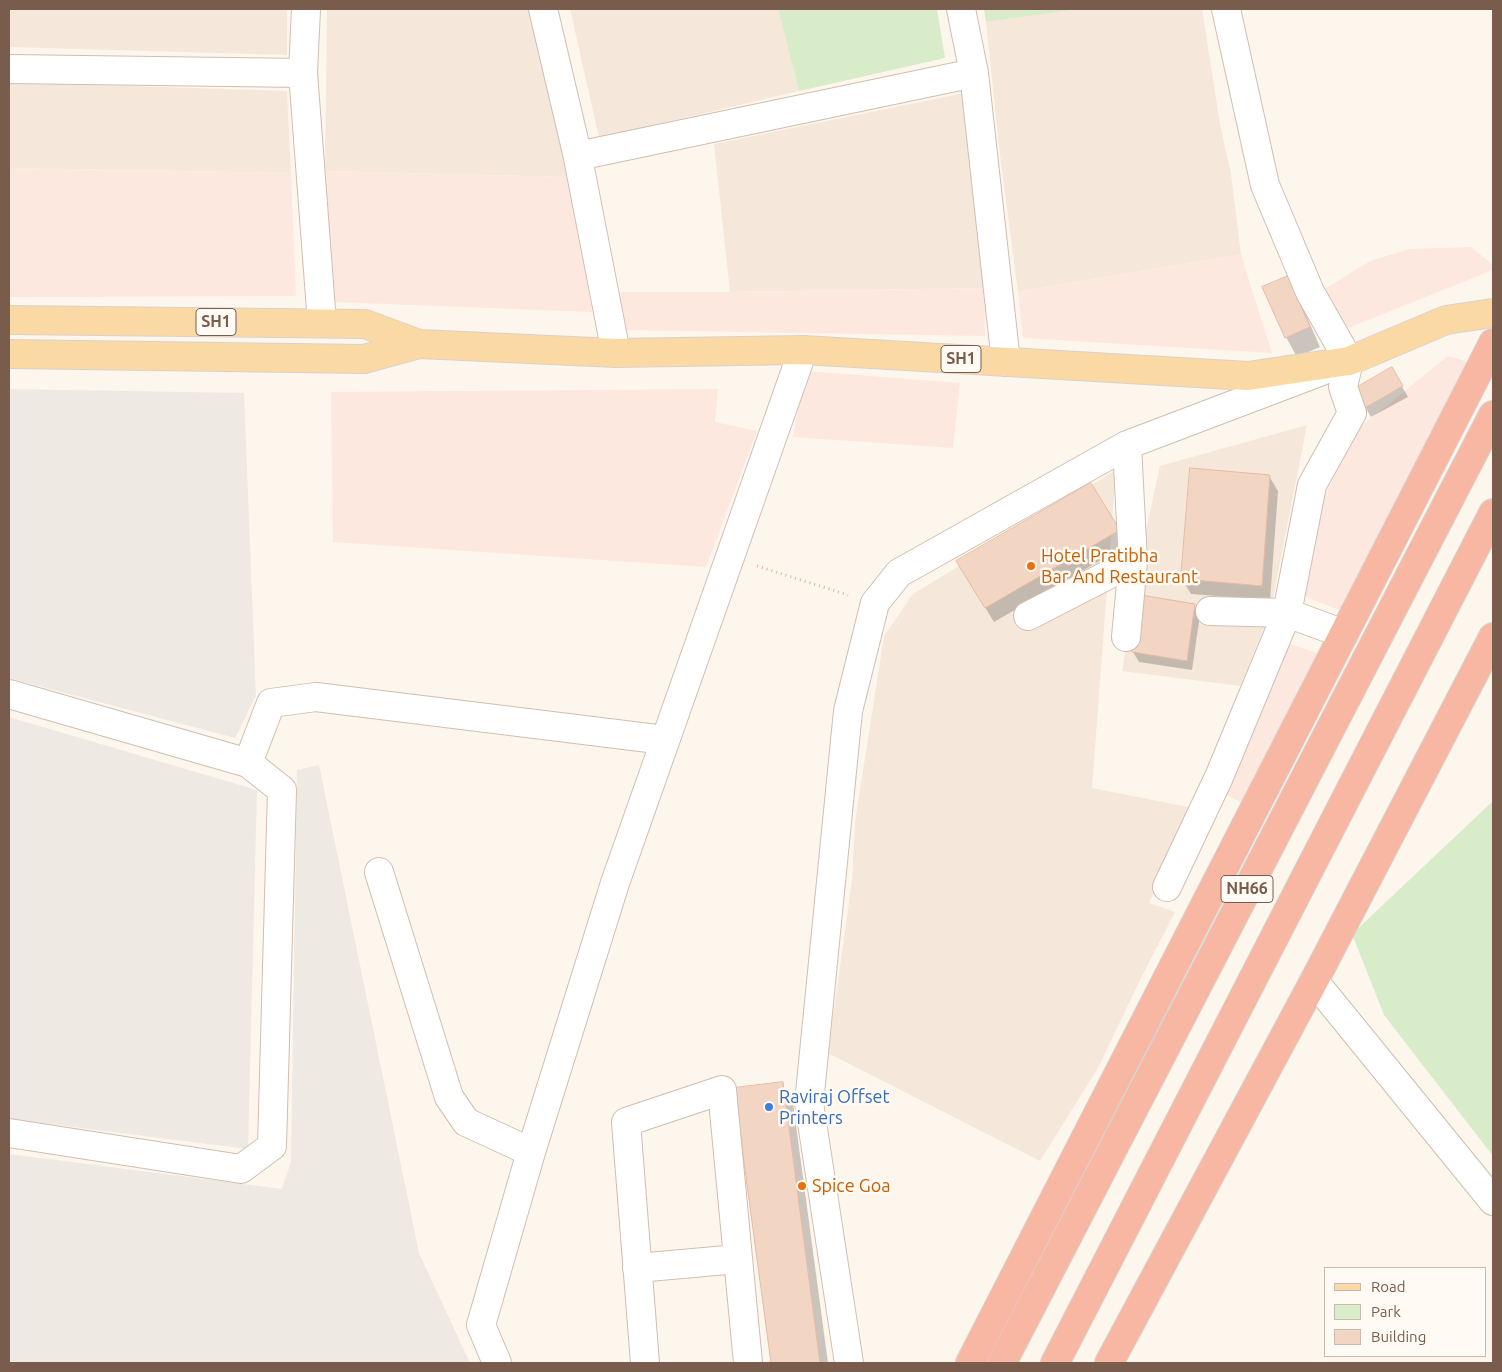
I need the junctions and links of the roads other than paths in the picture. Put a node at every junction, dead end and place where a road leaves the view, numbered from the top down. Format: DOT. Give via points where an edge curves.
graph roads {
  1 [pos="306,9"];
  2 [pos="543,9"];
  3 [pos="961,9"];
  4 [pos="1226,9"];
  5 [pos="9,69"];
  6 [pos="303,73"];
  7 [pos="974,73"];
  8 [pos="578,156"];
  9 [pos="1493,312"];
  10 [pos="9,320"];
  11 [pos="322,323"];
  12 [pos="1493,343"];
  13 [pos="419,344"];
  14 [pos="803,350"];
  15 [pos="9,354"];
  16 [pos="616,354"];
  17 [pos="1350,361"];
  18 [pos="1006,362"];
  19 [pos="1493,415"];
  20 [pos="1127,444"];
  21 [pos="1493,513"];
  22 [pos="1133,562"];
  23 [pos="1210,611"];
  24 [pos="1287,613"];
  25 [pos="1028,616"];
  26 [pos="1344,634"];
  27 [pos="1126,637"];
  28 [pos="1493,637"];
  29 [pos="9,694"];
  30 [pos="665,740"];
  31 [pos="248,763"];
  32 [pos="380,872"];
  33 [pos="1167,887"];
  34 [pos="1314,981"];
  35 [pos="9,1133"];
  36 [pos="531,1152"];
  37 [pos="1493,1201"];
  38 [pos="738,1259"];
  39 [pos="637,1268"];
  40 [pos="497,1363"];
  41 [pos="644,1363"];
  42 [pos="748,1363"];
  43 [pos="849,1363"];
  44 [pos="970,1363"];
  45 [pos="1002,1363"];
  46 [pos="1055,1363"];
  47 [pos="1109,1363"];
  1 -- 6 [label="street"];
  2 -- 8 [label="street"];
  3 -- 7 [label="street"];
  4 -- 17 [label="street" via="1265,185 1310,292"];
  5 -- 6 [label="street"];
  6 -- 11 [label="street"];
  7 -- 8 [label="street"];
  7 -- 18 [label="street"];
  8 -- 16 [label="street"];
  9 -- 17 [label="main road, SH1" via="1446,320"];
  10 -- 11 [label="main road, SH1"];
  11 -- 13 [label="main road, SH1" via="365,324"];
  12 -- 26 [label="highway"];
  13 -- 15 [label="main road, SH1" via="364,359"];
  13 -- 16 [label="main road, SH1"];
  14 -- 16 [label="main road, SH1"];
  14 -- 18 [label="main road, SH1"];
  14 -- 30 [label="street"];
  17 -- 18 [label="main road, SH1" via="1248,376"];
  17 -- 20 [label="street"];
  17 -- 24 [label="street" via="1343,387 1352,413 1312,485"];
  19 -- 45 [label="highway, NH66"];
  20 -- 22 [label="street"];
  20 -- 43 [label="street" via="899,573 875,603 848,711 809,1103"];
  21 -- 46 [label="highway, NH66"];
  22 -- 25 [label="street"];
  22 -- 27 [label="street"];
  23 -- 24 [label="street"];
  24 -- 26 [label="street"];
  24 -- 33 [label="street" via="1219,777"];
  26 -- 44 [label="highway"];
  28 -- 34 [label="highway"];
  29 -- 31 [label="street"];
  30 -- 31 [label="street" via="316,697 271,703"];
  30 -- 36 [label="street" via="615,883"];
  31 -- 35 [label="street" via="282,790 272,1146 241,1169"];
  32 -- 36 [label="street" via="449,1097 466,1122"];
  34 -- 37 [label="street"];
  34 -- 47 [label="highway"];
  36 -- 40 [label="street" via="481,1325"];
  38 -- 39 [label="street"];
  38 -- 39 [label="street" via="722,1090 626,1122"];
  38 -- 42 [label="street"];
  39 -- 41 [label="street"];
}
